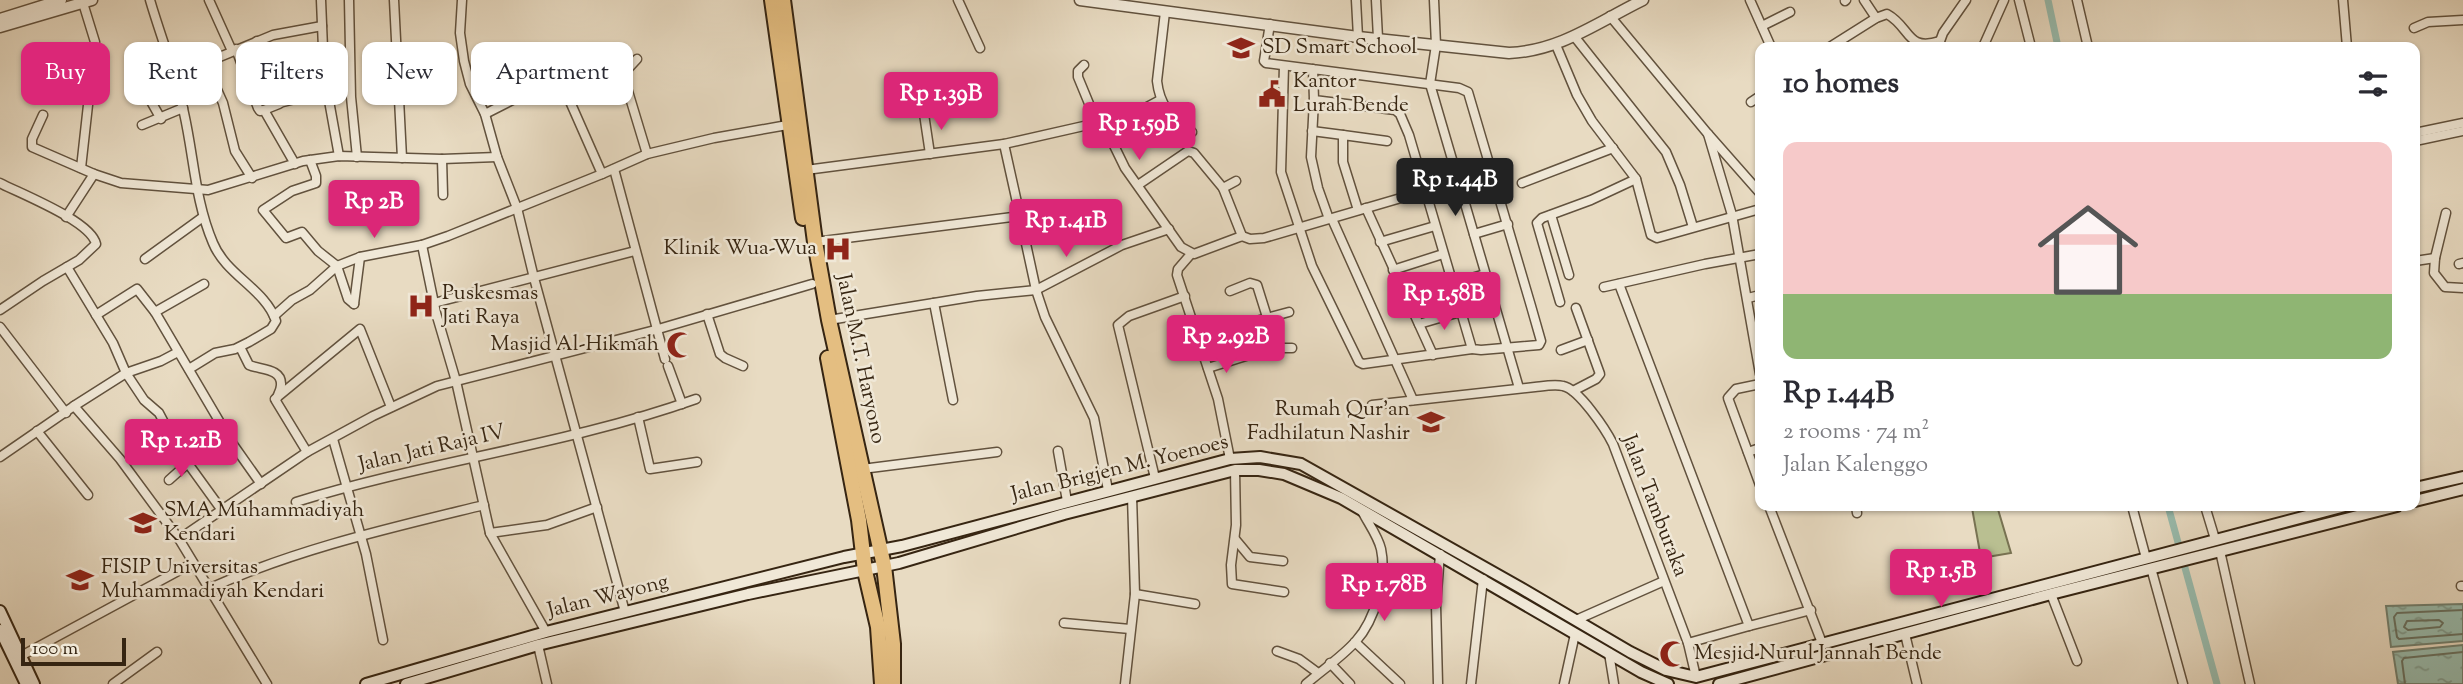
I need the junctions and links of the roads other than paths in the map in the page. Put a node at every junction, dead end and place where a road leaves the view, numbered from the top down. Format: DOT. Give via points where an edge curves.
graph roads {
  1 [pos="61,0"];
  2 [pos="150,0"];
  3 [pos="209,0"];
  4 [pos="321,0"];
  5 [pos="349,0"];
  6 [pos="394,0"];
  7 [pos="462,0"];
  8 [pos="772,0"];
  9 [pos="783,0"];
  10 [pos="958,0"];
  11 [pos="1080,0"];
  12 [pos="1356,0"];
  13 [pos="1376,0"];
  14 [pos="1434,0"];
  15 [pos="1643,0"];
  16 [pos="1750,0"];
  17 [pos="1864,0"];
  18 [pos="1966,0"];
  19 [pos="2004,0"];
  20 [pos="2018,0"];
  21 [pos="2077,0"];
  22 [pos="2343,0"];
  23 [pos="88,1"];
  24 [pos="1140,4"];
  25 [pos="1165,12"];
  26 [pos="1790,12"];
  27 [pos="1610,16"];
  28 [pos="1876,18"];
  29 [pos="0,19"];
  30 [pos="2463,20"];
  31 [pos="1270,24"];
  32 [pos="322,26"];
  33 [pos="1762,26"];
  34 [pos="0,27"];
  35 [pos="2414,28"];
  36 [pos="1574,36"];
  37 [pos="1358,37"];
  38 [pos="1378,38"];
  39 [pos="257,41"];
  40 [pos="164,42"];
  41 [pos="323,42"];
  42 [pos="1769,42"];
  43 [pos="1846,42"];
  44 [pos="1918,42"];
  45 [pos="1941,42"];
  46 [pos="1985,42"];
  47 [pos="2030,42"];
  48 [pos="2087,42"];
  49 [pos="2347,42"];
  50 [pos="1436,45"];
  51 [pos="1556,45"];
  52 [pos="980,48"];
  53 [pos="234,50"];
  54 [pos="222,55"];
  55 [pos="637,59"];
  56 [pos="1084,65"];
  57 [pos="1284,66"];
  58 [pos="1313,69"];
  59 [pos="1430,84"];
  60 [pos="1755,99"];
  61 [pos="1160,100"];
  62 [pos="1314,100"];
  63 [pos="222,101"];
  64 [pos="1751,102"];
  65 [pos="153,105"];
  66 [pos="182,105"];
  67 [pos="275,105"];
  68 [pos="330,105"];
  69 [pos="183,108"];
  70 [pos="264,110"];
  71 [pos="485,114"];
  72 [pos="923,114"];
  73 [pos="43,115"];
  74 [pos="161,118"];
  75 [pos="1097,123"];
  76 [pos="1118,123"];
  77 [pos="2463,123"];
  78 [pos="794,124"];
  79 [pos="142,125"];
  80 [pos="1312,131"];
  81 [pos="2463,131"];
  82 [pos="1192,132"];
  83 [pos="2420,132"];
  84 [pos="1708,134"];
  85 [pos="1343,135"];
  86 [pos="2420,140"];
  87 [pos="1387,141"];
  88 [pos="1004,144"];
  89 [pos="1613,148"];
  90 [pos="647,154"];
  91 [pos="930,154"];
  92 [pos="339,156"];
  93 [pos="357,157"];
  94 [pos="497,157"];
  95 [pos="402,158"];
  96 [pos="442,159"];
  97 [pos="310,160"];
  98 [pos="295,164"];
  99 [pos="80,168"];
  100 [pos="614,169"];
  101 [pos="806,170"];
  102 [pos="94,174"];
  103 [pos="602,174"];
  104 [pos="252,178"];
  105 [pos="1636,179"];
  106 [pos="1236,180"];
  107 [pos="1459,181"];
  108 [pos="0,183"];
  109 [pos="1522,183"];
  110 [pos="1138,185"];
  111 [pos="1755,187"];
  112 [pos="1223,188"];
  113 [pos="198,190"];
  114 [pos="1424,192"];
  115 [pos="443,195"];
  116 [pos="517,208"];
  117 [pos="1362,209"];
  118 [pos="1755,210"];
  119 [pos="2446,213"];
  120 [pos="1551,215"];
  121 [pos="1732,215"];
  122 [pos="1020,216"];
  123 [pos="66,217"];
  124 [pos="203,217"];
  125 [pos="1331,219"];
  126 [pos="1508,224"];
  127 [pos="1435,226"];
  128 [pos="1299,227"];
  129 [pos="1693,227"];
  130 [pos="1170,229"];
  131 [pos="1474,234"];
  132 [pos="1242,236"];
  133 [pos="815,242"];
  134 [pos="1380,242"];
  135 [pos="422,245"];
  136 [pos="635,251"];
  137 [pos="1191,254"];
  138 [pos="1443,254"];
  139 [pos="1755,255"];
  140 [pos="360,257"];
  141 [pos="1740,257"];
  142 [pos="2435,258"];
  143 [pos="145,259"];
  144 [pos="2420,260"];
  145 [pos="67,267"];
  146 [pos="337,267"];
  147 [pos="1393,270"];
  148 [pos="1485,274"];
  149 [pos="1569,275"];
  150 [pos="534,278"];
  151 [pos="204,284"];
  152 [pos="813,284"];
  153 [pos="1453,284"];
  154 [pos="1619,284"];
  155 [pos="1604,287"];
  156 [pos="2463,288"];
  157 [pos="1036,290"];
  158 [pos="1230,291"];
  159 [pos="1185,296"];
  160 [pos="1755,296"];
  161 [pos="1405,298"];
  162 [pos="1748,298"];
  163 [pos="1560,302"];
  164 [pos="434,303"];
  165 [pos="934,303"];
  166 [pos="1576,308"];
  167 [pos="0,310"];
  168 [pos="155,312"];
  169 [pos="1289,312"];
  170 [pos="1460,312"];
  171 [pos="707,314"];
  172 [pos="96,315"];
  173 [pos="274,316"];
  174 [pos="1267,317"];
  175 [pos="829,320"];
  176 [pos="1419,324"];
  177 [pos="0,327"];
  178 [pos="1755,328"];
  179 [pos="655,330"];
  180 [pos="1198,337"];
  181 [pos="1588,340"];
  182 [pos="1507,346"];
  183 [pos="240,347"];
  184 [pos="1292,348"];
  185 [pos="1472,349"];
  186 [pos="1561,350"];
  187 [pos="178,352"];
  188 [pos="1433,355"];
  189 [pos="556,356"];
  190 [pos="1396,359"];
  191 [pos="743,366"];
  192 [pos="1208,368"];
  193 [pos="189,369"];
  194 [pos="127,373"];
  195 [pos="456,381"];
  196 [pos="1755,385"];
  197 [pos="1519,388"];
  198 [pos="1573,391"];
  199 [pos="275,399"];
  200 [pos="696,399"];
  201 [pos="953,400"];
  202 [pos="1413,400"];
  203 [pos="682,404"];
  204 [pos="1372,405"];
  205 [pos="74,406"];
  206 [pos="391,407"];
  207 [pos="66,413"];
  208 [pos="638,417"];
  209 [pos="37,431"];
  210 [pos="577,432"];
  211 [pos="333,439"];
  212 [pos="1755,450"];
  213 [pos="1058,451"];
  214 [pos="307,452"];
  215 [pos="997,452"];
  216 [pos="1748,452"];
  217 [pos="0,457"];
  218 [pos="473,458"];
  219 [pos="697,462"];
  220 [pos="188,463"];
  221 [pos="1232,464"];
  222 [pos="862,469"];
  223 [pos="1755,471"];
  224 [pos="2463,477"];
  225 [pos="169,480"];
  226 [pos="261,484"];
  227 [pos="1157,484"];
  228 [pos="348,487"];
  229 [pos="2420,487"];
  230 [pos="2463,489"];
  231 [pos="1108,490"];
  232 [pos="88,495"];
  233 [pos="1132,496"];
  234 [pos="2420,500"];
  235 [pos="1067,501"];
  236 [pos="296,502"];
  237 [pos="484,505"];
  238 [pos="597,507"];
  239 [pos="221,509"];
  240 [pos="1361,510"];
  241 [pos="1771,511"];
  242 [pos="2134,511"];
  243 [pos="2207,511"];
  244 [pos="2325,511"];
  245 [pos="2377,511"];
  246 [pos="490,533"];
  247 [pos="360,536"];
  248 [pos="179,539"];
  249 [pos="1235,539"];
  250 [pos="2215,539"];
  251 [pos="880,549"];
  252 [pos="2220,551"];
  253 [pos="2191,552"];
  254 [pos="862,553"];
  255 [pos="1440,554"];
  256 [pos="1283,561"];
  257 [pos="2149,563"];
  258 [pos="194,564"];
  259 [pos="884,566"];
  260 [pos="865,571"];
  261 [pos="1483,579"];
  262 [pos="1664,581"];
  263 [pos="208,589"];
  264 [pos="1283,592"];
  265 [pos="1519,593"];
  266 [pos="1135,594"];
  267 [pos="2050,594"];
  268 [pos="1195,604"];
  269 [pos="1811,610"];
  270 [pos="0,611"];
  271 [pos="625,612"];
  272 [pos="1576,620"];
  273 [pos="1064,623"];
  274 [pos="1749,626"];
  275 [pos="1130,629"];
  276 [pos="0,631"];
  277 [pos="546,632"];
  278 [pos="1575,634"];
  279 [pos="1905,634"];
  280 [pos="383,640"];
  281 [pos="1355,642"];
  282 [pos="1688,643"];
  283 [pos="1822,643"];
  284 [pos="538,645"];
  285 [pos="1277,651"];
  286 [pos="157,652"];
  287 [pos="1609,653"];
  288 [pos="21,656"];
  289 [pos="2077,661"];
  290 [pos="1330,663"];
  291 [pos="1318,673"];
  292 [pos="1696,677"];
  293 [pos="123,681"];
  294 [pos="26,684"];
  295 [pos="34,684"];
  296 [pos="113,684"];
  297 [pos="267,684"];
  298 [pos="366,684"];
  299 [pos="406,684"];
  300 [pos="547,684"];
  301 [pos="882,684"];
  302 [pos="893,684"];
  303 [pos="1125,684"];
  304 [pos="1306,684"];
  305 [pos="1350,684"];
  306 [pos="1400,684"];
  307 [pos="1438,684"];
  308 [pos="1471,684"];
  309 [pos="1564,684"];
  310 [pos="1614,684"];
  311 [pos="1668,684"];
  312 [pos="1719,684"];
  313 [pos="1917,684"];
  314 [pos="2183,684"];
  315 [pos="2250,684"];
  1 -- 29 [label="street"];
  2 -- 40 [label="street"];
  3 -- 53 [label="street"];
  4 -- 32 [label="street"];
  5 -- 93 [label="street"];
  6 -- 95 [label="street"];
  7 -- 71 [label="street" via="461,48 470,84"];
  8 -- 78 [label="highway, Jalan M.T. Haryono"];
  9 -- 78 [label="highway, Jalan M.T. Haryono"];
  10 -- 52 [label="street"];
  11 -- 24 [label="street"];
  12 -- 37 [label="street"];
  13 -- 38 [label="street"];
  14 -- 50 [label="street"];
  15 -- 27 [label="street"];
  16 -- 33 [label="street"];
  17 -- 28 [label="street"];
  18 -- 45 [label="street"];
  19 -- 46 [label="street"];
  20 -- 47 [label="street"];
  21 -- 48 [label="street"];
  22 -- 49 [label="street"];
  23 -- 34 [label="street"];
  23 -- 99 [label="street" via="95,42"];
  24 -- 25 [label="street"];
  25 -- 31 [label="street"];
  25 -- 61 [label="street" via="1157,81"];
  26 -- 33 [label="street"];
  27 -- 36 [label="street"];
  27 -- 84 [label="street"];
  28 -- 43 [label="street"];
  28 -- 44 [label="street" via="1890,14"];
  30 -- 35 [label="street" via="2428,22"];
  31 -- 37 [label="street"];
  31 -- 57 [label="street" via="1264,62"];
  32 -- 39 [label="street"];
  32 -- 41 [label="street"];
  33 -- 42 [label="street"];
  36 -- 51 [label="street"];
  36 -- 129 [label="street" via="1666,152"];
  37 -- 38 [label="street"];
  38 -- 50 [label="street"];
  39 -- 53 [label="street"];
  50 -- 51 [label="street" via="1509,53"];
  50 -- 59 [label="street"];
  51 -- 89 [label="street" via="1577,95"];
  53 -- 54 [label="street"];
  53 -- 70 [label="street" via="258,108"];
  55 -- 90 [label="street" via="624,78"];
  56 -- 75 [label="street" via="1078,74"];
  57 -- 58 [label="street"];
  57 -- 128 [label="street" via="1281,172"];
  58 -- 59 [label="street"];
  58 -- 62 [label="street"];
  59 -- 107 [label="street"];
  59 -- 126 [label="street" via="1468,92"];
  60 -- 64 [label="street"];
  61 -- 76 [label="street"];
  61 -- 82 [label="street"];
  62 -- 80 [label="street"];
  62 -- 114 [label="street" via="1397,111 1409,135"];
  63 -- 104 [label="street" via="235,151"];
  65 -- 74 [label="street"];
  66 -- 69 [label="street"];
  67 -- 70 [label="street"];
  68 -- 92 [label="street"];
  69 -- 74 [label="street"];
  69 -- 113 [label="street"];
  70 -- 98 [label="street"];
  71 -- 94 [label="street"];
  71 -- 103 [label="street" via="558,82"];
  72 -- 91 [label="street"];
  73 -- 99 [label="street" via="32,147"];
  74 -- 79 [label="street"];
  75 -- 88 [label="street"];
  75 -- 110 [label="street" via="1107,129 1120,160"];
  77 -- 83 [label="street"];
  78 -- 90 [label="street"];
  78 -- 101 [label="highway, Jalan M.T. Haryono"];
  78 -- 152 [label="highway, Jalan M.T. Haryono"];
  80 -- 85 [label="street"];
  80 -- 125 [label="street" via="1312,164"];
  81 -- 86 [label="street"];
  84 -- 111 [label="street"];
  84 -- 121 [label="street"];
  85 -- 87 [label="street"];
  85 -- 117 [label="street" via="1346,176"];
  88 -- 91 [label="street"];
  88 -- 122 [label="street"];
  89 -- 105 [label="street"];
  89 -- 109 [label="street"];
  90 -- 100 [label="street"];
  91 -- 101 [label="street"];
  92 -- 93 [label="street"];
  92 -- 97 [label="street"];
  93 -- 95 [label="street"];
  94 -- 96 [label="street"];
  94 -- 116 [label="street"];
  95 -- 96 [label="street"];
  96 -- 115 [label="street"];
  97 -- 98 [label="street"];
  97 -- 146 [label="street" via="316,183 292,191 263,210 286,238 302,232"];
  98 -- 104 [label="street"];
  99 -- 102 [label="street"];
  100 -- 103 [label="street"];
  100 -- 136 [label="street"];
  101 -- 133 [label="highway, Jalan M.T. Haryono"];
  102 -- 113 [label="street" via="121,183"];
  102 -- 123 [label="street"];
  103 -- 116 [label="street"];
  104 -- 113 [label="street"];
  105 -- 120 [label="street"];
  105 -- 129 [label="street" via="1651,235 1657,238"];
  106 -- 112 [label="street"];
  107 -- 114 [label="street"];
  107 -- 131 [label="street"];
  108 -- 123 [label="street"];
  110 -- 112 [label="street" via="1188,150"];
  110 -- 130 [label="street"];
  112 -- 132 [label="street"];
  113 -- 124 [label="street"];
  114 -- 117 [label="street"];
  114 -- 127 [label="street"];
  116 -- 135 [label="street"];
  116 -- 150 [label="street"];
  117 -- 125 [label="street"];
  117 -- 134 [label="street"];
  118 -- 121 [label="street"];
  119 -- 142 [label="street"];
  120 -- 149 [label="street"];
  120 -- 163 [label="street" via="1539,219 1537,225"];
  121 -- 129 [label="street"];
  121 -- 141 [label="street"];
  122 -- 133 [label="street"];
  122 -- 157 [label="street"];
  123 -- 145 [label="street" via="92,235 96,244"];
  124 -- 143 [label="street"];
  124 -- 173 [label="street" via="221,259"];
  125 -- 128 [label="street"];
  125 -- 190 [label="street"];
  126 -- 131 [label="street"];
  126 -- 182 [label="street" via="1541,341 1536,346"];
  127 -- 134 [label="street"];
  127 -- 138 [label="street"];
  128 -- 132 [label="street" via="1256,239"];
  128 -- 190 [label="street" via="1316,275 1360,363"];
  130 -- 137 [label="street"];
  130 -- 157 [label="street" via="1122,245"];
  131 -- 148 [label="street"];
  132 -- 137 [label="street"];
  133 -- 175 [label="highway, Jalan M.T. Haryono"];
  134 -- 147 [label="street"];
  135 -- 140 [label="street"];
  135 -- 164 [label="street"];
  136 -- 150 [label="street"];
  136 -- 179 [label="street"];
  137 -- 159 [label="street" via="1177,275"];
  138 -- 147 [label="street"];
  138 -- 153 [label="street"];
  139 -- 141 [label="street"];
  140 -- 146 [label="street"];
  140 -- 146 [label="street" via="354,304"];
  141 -- 154 [label="street"];
  141 -- 162 [label="street"];
  142 -- 144 [label="street"];
  142 -- 156 [label="street" via="2434,273 2441,283 2450,289"];
  145 -- 167 [label="street"];
  145 -- 172 [label="street"];
  146 -- 173 [label="street"];
  147 -- 161 [label="street"];
  148 -- 153 [label="street"];
  148 -- 182 [label="street"];
  150 -- 164 [label="street"];
  150 -- 189 [label="street"];
  151 -- 168 [label="street"];
  152 -- 171 [label="street"];
  152 -- 254 [label="highway, Jalan M.T. Haryono"];
  153 -- 161 [label="street"];
  153 -- 170 [label="street"];
  154 -- 155 [label="street"];
  154 -- 274 [label="street"];
  157 -- 165 [label="street"];
  157 -- 231 [label="street" via="1094,418"];
  158 -- 174 [label="street" via="1257,285"];
  159 -- 180 [label="street"];
  159 -- 227 [label="street" via="1129,316 1118,325"];
  160 -- 162 [label="street"];
  161 -- 176 [label="street"];
  162 -- 178 [label="street"];
  164 -- 195 [label="street"];
  165 -- 175 [label="street"];
  165 -- 201 [label="street"];
  166 -- 181 [label="street"];
  168 -- 172 [label="street" via="137,289"];
  168 -- 187 [label="street"];
  169 -- 174 [label="street"];
  170 -- 176 [label="street"];
  170 -- 185 [label="street"];
  171 -- 179 [label="street"];
  171 -- 191 [label="street" via="720,354"];
  172 -- 194 [label="street"];
  173 -- 183 [label="street" via="271,329"];
  174 -- 180 [label="street"];
  175 -- 222 [label="highway, Jalan M.T. Haryono"];
  176 -- 188 [label="street"];
  177 -- 207 [label="street"];
  179 -- 189 [label="street"];
  179 -- 203 [label="street"];
  180 -- 192 [label="street"];
  181 -- 186 [label="street"];
  181 -- 198 [label="street" via="1600,374"];
  182 -- 185 [label="street"];
  182 -- 197 [label="street"];
  183 -- 193 [label="street" via="215,353"];
  183 -- 199 [label="street" via="249,365 280,377 282,386"];
  184 -- 192 [label="street" via="1268,349"];
  185 -- 188 [label="street"];
  187 -- 193 [label="street"];
  187 -- 194 [label="street"];
  188 -- 190 [label="street"];
  189 -- 195 [label="street"];
  189 -- 210 [label="street"];
  190 -- 202 [label="street"];
  192 -- 221 [label="street"];
  193 -- 226 [label="street"];
  194 -- 205 [label="street"];
  194 -- 220 [label="street" via="144,400 159,413"];
  195 -- 206 [label="street"];
  195 -- 218 [label="street"];
  196 -- 216 [label="street" via="1736,389 1728,398"];
  197 -- 198 [label="street" via="1562,386"];
  197 -- 202 [label="street"];
  198 -- 262 [label="street, Jalan Tamburaka" via="1614,444"];
  199 -- 206 [label="street" via="360,329"];
  199 -- 214 [label="street"];
  200 -- 203 [label="street, Jalan Jati Raja IV"];
  202 -- 204 [label="street"];
  203 -- 208 [label="street, Jalan Jati Raja IV"];
  205 -- 207 [label="street"];
  205 -- 248 [label="street"];
  206 -- 211 [label="street"];
  207 -- 209 [label="street"];
  208 -- 210 [label="street, Jalan Jati Raja IV"];
  208 -- 219 [label="street" via="650,469"];
  209 -- 217 [label="street"];
  209 -- 232 [label="street"];
  210 -- 218 [label="street, Jalan Jati Raja IV"];
  210 -- 238 [label="street"];
  211 -- 214 [label="street"];
  211 -- 228 [label="street"];
  212 -- 216 [label="street"];
  213 -- 235 [label="street"];
  214 -- 226 [label="street"];
  215 -- 222 [label="street"];
  216 -- 223 [label="street"];
  218 -- 228 [label="street, Jalan Jati Raja IV"];
  218 -- 237 [label="street"];
  220 -- 225 [label="street"];
  220 -- 239 [label="street"];
  221 -- 227 [label="main road, Jalan Brigjen M. Yoenoes"];
  221 -- 240 [label="main road, Jalan Brigjen M. Yoenoes" via="1298,479"];
  221 -- 249 [label="street"];
  221 -- 265 [label="main road, Jalan Brigjen M. Yoenoes" via="1260,457 1301,464"];
  222 -- 251 [label="highway, Jalan M.T. Haryono"];
  224 -- 229 [label="main road"];
  226 -- 239 [label="street"];
  227 -- 231 [label="main road, Jalan Brigjen M. Yoenoes"];
  227 -- 233 [label="main road, Jalan Brigjen M. Yoenoes"];
  228 -- 236 [label="street, Jalan Jati Raja IV"];
  228 -- 247 [label="street"];
  230 -- 234 [label="main road"];
  231 -- 235 [label="main road, Jalan Brigjen M. Yoenoes"];
  233 -- 259 [label="main road, Jalan Brigjen M. Yoenoes"];
  233 -- 266 [label="street"];
  235 -- 251 [label="main road, Jalan Brigjen M. Yoenoes"];
  237 -- 246 [label="street"];
  237 -- 247 [label="street"];
  238 -- 246 [label="street" via="547,524"];
  238 -- 271 [label="street"];
  239 -- 248 [label="street"];
  240 -- 255 [label="main road, Jalan Brigjen M. Yoenoes"];
  240 -- 281 [label="street" via="1382,557 1370,619"];
  241 -- 269 [label="street"];
  242 -- 257 [label="street"];
  243 -- 250 [label="street"];
  244 -- 250 [label="main road, Jalan Brigjen M. Yoenoes"];
  245 -- 252 [label="main road, Jalan Brigjen M. Yoenoes"];
  246 -- 277 [label="street"];
  247 -- 263 [label="street" via="251,570"];
  247 -- 280 [label="street"];
  248 -- 258 [label="street"];
  249 -- 256 [label="street" via="1250,556"];
  249 -- 264 [label="street" via="1232,584"];
  250 -- 253 [label="main road, Jalan Brigjen M. Yoenoes"];
  251 -- 254 [label="main road, Jalan Brigjen M. Yoenoes"];
  251 -- 259 [label="highway, Jalan M.T. Haryono"];
  252 -- 253 [label="main road, Jalan Brigjen M. Yoenoes"];
  252 -- 315 [label="street"];
  253 -- 257 [label="main road, Jalan Brigjen M. Yoenoes"];
  254 -- 260 [label="highway, Jalan M.T. Haryono"];
  254 -- 271 [label="main road, Jalan Wayong"];
  255 -- 261 [label="main road, Jalan Brigjen M. Yoenoes"];
  255 -- 307 [label="street"];
  257 -- 267 [label="main road, Jalan Brigjen M. Yoenoes"];
  257 -- 283 [label="main road, Jalan Brigjen M. Yoenoes"];
  257 -- 314 [label="street"];
  258 -- 263 [label="street"];
  258 -- 288 [label="street"];
  259 -- 260 [label="main road, Jalan Brigjen M. Yoenoes"];
  259 -- 302 [label="highway, Jalan M.T. Haryono"];
  260 -- 284 [label="main road, Jalan Wayong" via="774,588"];
  260 -- 301 [label="highway, Jalan M.T. Haryono" via="878,627"];
  261 -- 265 [label="main road, Jalan Brigjen M. Yoenoes"];
  261 -- 308 [label="street"];
  262 -- 272 [label="street"];
  262 -- 282 [label="street, Jalan Tamburaka"];
  263 -- 297 [label="street"];
  265 -- 272 [label="main road, Jalan Brigjen M. Yoenoes"];
  265 -- 278 [label="main road, Jalan Brigjen M. Yoenoes"];
  266 -- 268 [label="street"];
  266 -- 275 [label="street"];
  267 -- 279 [label="main road, Jalan Brigjen M. Yoenoes"];
  267 -- 289 [label="street"];
  269 -- 274 [label="street"];
  269 -- 283 [label="street"];
  270 -- 288 [label="main road"];
  271 -- 277 [label="main road, Jalan Wayong"];
  272 -- 292 [label="main road, Jalan Brigjen M. Yoenoes" via="1650,663"];
  273 -- 275 [label="street"];
  274 -- 282 [label="street"];
  275 -- 303 [label="street"];
  276 -- 294 [label="main road"];
  277 -- 298 [label="main road, Jalan Wayong"];
  278 -- 287 [label="main road, Jalan Brigjen M. Yoenoes"];
  278 -- 309 [label="street"];
  279 -- 312 [label="main road, Jalan Brigjen M. Yoenoes"];
  279 -- 313 [label="street"];
  281 -- 290 [label="street"];
  281 -- 306 [label="street"];
  282 -- 292 [label="street, Jalan Tamburaka"];
  283 -- 292 [label="main road, Jalan Brigjen M. Yoenoes"];
  284 -- 299 [label="main road, Jalan Wayong"];
  284 -- 300 [label="street"];
  285 -- 291 [label="street"];
  286 -- 293 [label="street"];
  287 -- 310 [label="street"];
  287 -- 311 [label="main road, Jalan Brigjen M. Yoenoes"];
  288 -- 295 [label="main road"];
  290 -- 291 [label="street"];
  290 -- 305 [label="street"];
  291 -- 304 [label="street"];
  293 -- 296 [label="street"];
}
